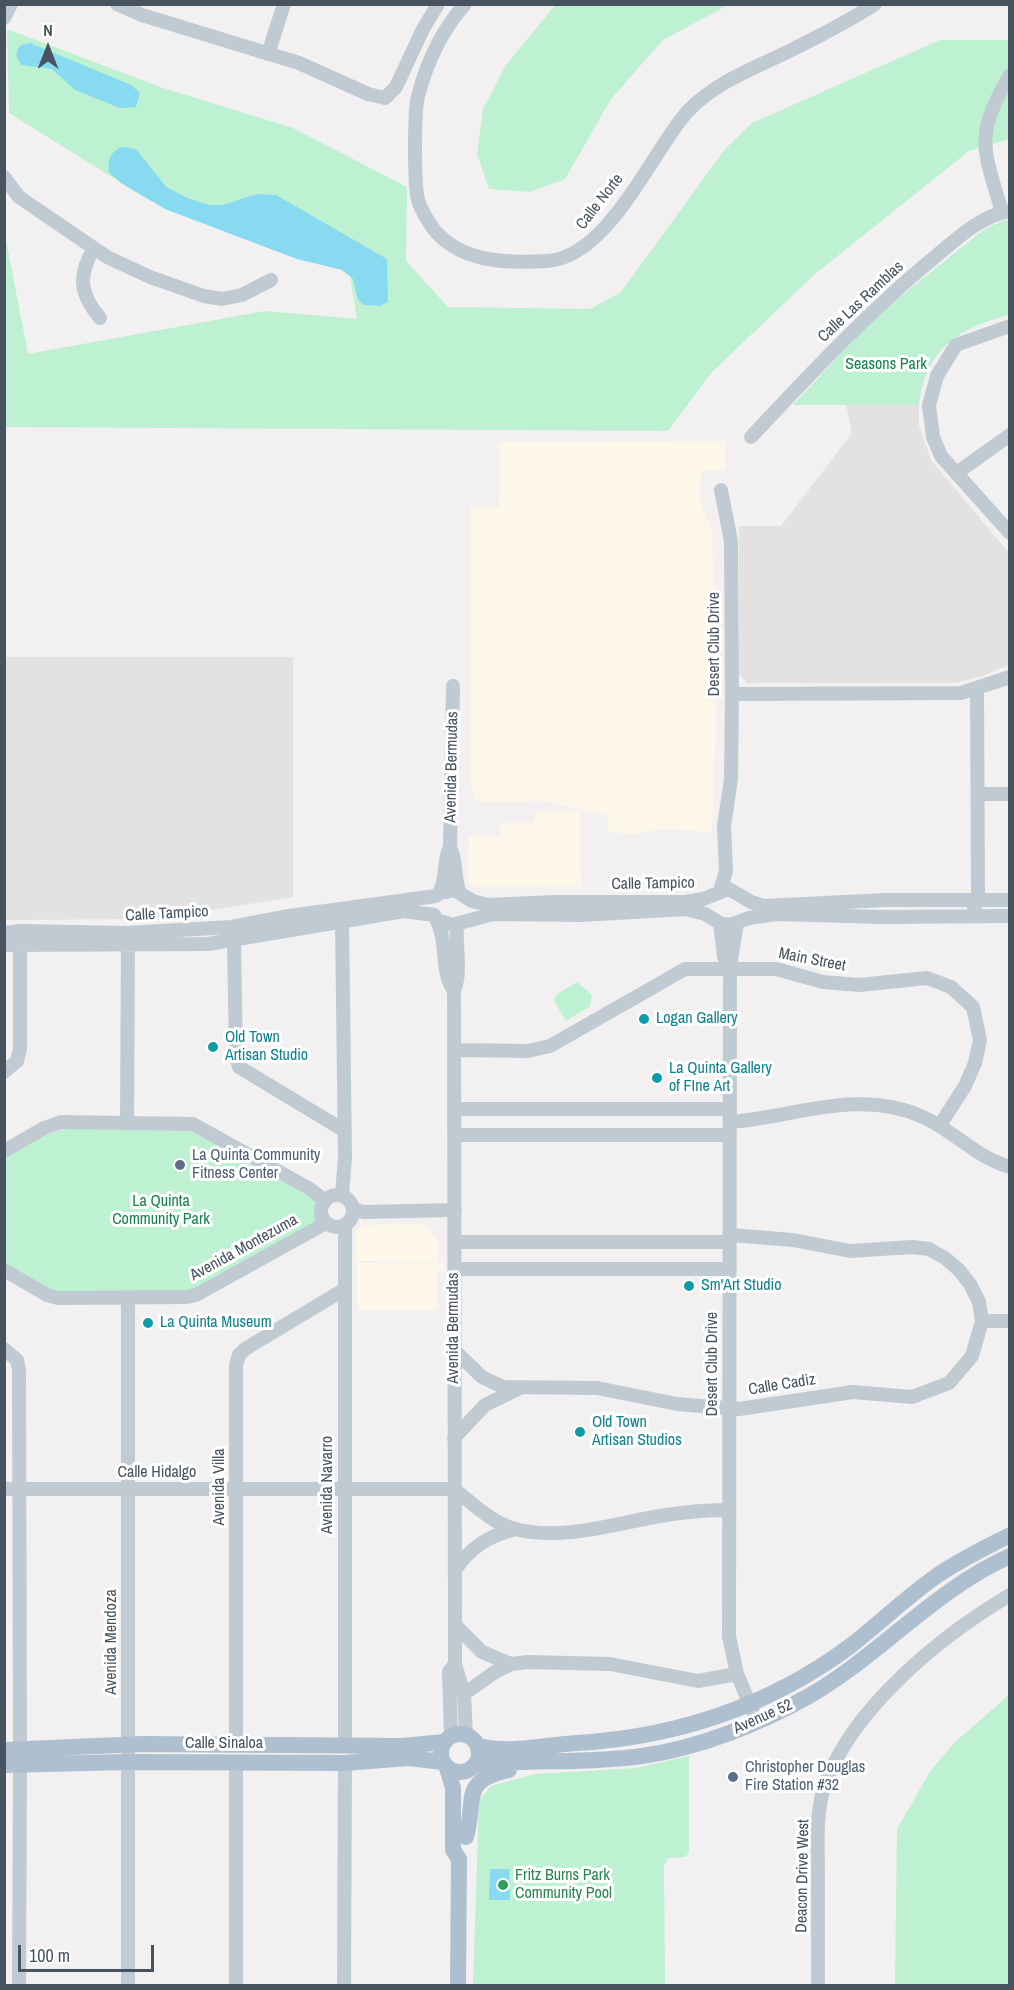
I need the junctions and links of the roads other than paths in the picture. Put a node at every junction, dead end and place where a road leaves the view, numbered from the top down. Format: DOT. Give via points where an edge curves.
graph roads {
  1 [pos="11,4"];
  2 [pos="117,4"];
  3 [pos="284,4"];
  4 [pos="438,4"];
  5 [pos="465,4"];
  6 [pos="875,4"];
  7 [pos="143,10"];
  8 [pos="4,18"];
  9 [pos="268,54"];
  10 [pos="1010,75"];
  11 [pos="4,177"];
  12 [pos="1006,212"];
  13 [pos="94,248"];
  14 [pos="271,280"];
  15 [pos="100,318"];
  16 [pos="1010,326"];
  17 [pos="1010,435"];
  18 [pos="751,437"];
  19 [pos="958,472"];
  20 [pos="721,490"];
  21 [pos="1010,533"];
  22 [pos="1010,678"];
  23 [pos="453,686"];
  24 [pos="977,689"];
  25 [pos="732,694"];
  26 [pos="979,794"];
  27 [pos="1010,794"];
  28 [pos="729,798"];
  29 [pos="450,847"];
  30 [pos="718,892"];
  31 [pos="461,893"];
  32 [pos="437,894"];
  33 [pos="740,894"];
  34 [pos="1010,900"];
  35 [pos="978,901"];
  36 [pos="1010,916"];
  37 [pos="436,917"];
  38 [pos="882,917"];
  39 [pos="342,921"];
  40 [pos="459,922"];
  41 [pos="718,922"];
  42 [pos="739,922"];
  43 [pos="4,933"];
  44 [pos="128,939"];
  45 [pos="234,941"];
  46 [pos="4,945"];
  47 [pos="20,945"];
  48 [pos="730,967"];
  49 [pos="454,991"];
  50 [pos="456,1050"];
  51 [pos="4,1072"];
  52 [pos="455,1109"];
  53 [pos="127,1122"];
  54 [pos="730,1122"];
  55 [pos="940,1125"];
  56 [pos="345,1131"];
  57 [pos="455,1135"];
  58 [pos="4,1151"];
  59 [pos="1010,1167"];
  60 [pos="342,1195"];
  61 [pos="324,1200"];
  62 [pos="353,1209"];
  63 [pos="455,1210"];
  64 [pos="326,1223"];
  65 [pos="345,1225"];
  66 [pos="730,1238"];
  67 [pos="455,1242"];
  68 [pos="455,1269"];
  69 [pos="730,1269"];
  70 [pos="4,1270"];
  71 [pos="345,1289"];
  72 [pos="128,1299"];
  73 [pos="982,1321"];
  74 [pos="1010,1321"];
  75 [pos="4,1349"];
  76 [pos="455,1351"];
  77 [pos="519,1388"];
  78 [pos="730,1407"];
  79 [pos="454,1438"];
  80 [pos="11,1489"];
  81 [pos="128,1489"];
  82 [pos="237,1489"];
  83 [pos="344,1489"];
  84 [pos="454,1489"];
  85 [pos="728,1510"];
  86 [pos="516,1529"];
  87 [pos="1010,1535"];
  88 [pos="1010,1556"];
  89 [pos="454,1570"];
  90 [pos="1010,1594"];
  91 [pos="455,1625"];
  92 [pos="455,1664"];
  93 [pos="511,1665"];
  94 [pos="737,1674"];
  95 [pos="464,1694"];
  96 [pos="749,1703"];
  97 [pos="757,1721"];
  98 [pos="460,1740"];
  99 [pos="128,1744"];
  100 [pos="236,1744"];
  101 [pos="345,1744"];
  102 [pos="12,1749"];
  103 [pos="566,1760"];
  104 [pos="128,1762"];
  105 [pos="236,1763"];
  106 [pos="345,1763"];
  107 [pos="445,1765"];
  108 [pos="12,1766"];
  109 [pos="471,1768"];
  110 [pos="466,1837"];
  111 [pos="459,1858"];
  112 [pos="19,1986"];
  113 [pos="128,1986"];
  114 [pos="236,1986"];
  115 [pos="344,1986"];
  116 [pos="458,1986"];
  117 [pos="818,1986"];
  1 -- 8 [label="street"];
  2 -- 7 [label="street"];
  3 -- 9 [label="street"];
  4 -- 9 [label="street" via="396,87 385,98"];
  5 -- 6 [label="street, Calle Norte" via="450,21 430,58 417,99 418,201 438,235 466,253 492,261 548,261 575,255 600,235 687,113 706,93 842,26"];
  7 -- 9 [label="street"];
  10 -- 12 [label="street" via="993,106 984,135 987,162"];
  11 -- 13 [label="street" via="19,197"];
  12 -- 18 [label="street, Calle Las Ramblas" via="959,237 875,307"];
  13 -- 14 [label="street" via="126,268 214,298 242,295"];
  13 -- 15 [label="street" via="83,266 82,276 88,300"];
  16 -- 19 [label="street" via="956,345 937,376 928,405 933,437 941,456"];
  17 -- 19 [label="street"];
  19 -- 21 [label="street"];
  20 -- 25 [label="street, Desert Club Drive" via="731,541"];
  22 -- 24 [label="street"];
  23 -- 29 [label="street, Avenida Bermudas"];
  24 -- 25 [label="street" via="961,693"];
  24 -- 26 [label="street"];
  25 -- 28 [label="street, Desert Club Drive"];
  26 -- 27 [label="street"];
  26 -- 35 [label="street"];
  28 -- 30 [label="street, Desert Club Drive" via="724,826 726,871"];
  28 -- 33 [label="street, Desert Club Drive" via="733,863"];
  29 -- 31 [label="street, Avenida Bermudas"];
  29 -- 32 [label="street, Avenida Bermudas" via="445,858 444,885"];
  30 -- 31 [label="street, Calle Tampico" via="685,902 489,905"];
  30 -- 33 [label="street, Calle Tampico" via="729,889"];
  30 -- 41 [label="street, Desert Club Drive" via="710,906"];
  31 -- 32 [label="street, Calle Tampico" via="447,889"];
  31 -- 40 [label="street, Avenida Bermudas" via="468,906"];
  32 -- 37 [label="street, Avenida Bermudas" via="432,904"];
  32 -- 44 [label="street, Calle Tampico"];
  33 -- 35 [label="street, Calle Tampico" via="764,906 885,900"];
  33 -- 42 [label="street, Desert Club Drive" via="747,909"];
  34 -- 35 [label="street, Calle Tampico"];
  35 -- 38 [label="street" via="973,908 919,910"];
  36 -- 38 [label="street, Calle Tampico"];
  37 -- 39 [label="street, Calle Tampico" via="404,911"];
  37 -- 40 [label="street, Calle Tampico" via="447,925"];
  37 -- 49 [label="street, Avenida Bermudas" via="446,980"];
  38 -- 42 [label="street, Calle Tampico" via="777,914"];
  39 -- 45 [label="street, Calle Tampico"];
  39 -- 56 [label="street"];
  40 -- 41 [label="street, Calle Tampico" via="493,914 581,915 686,909"];
  40 -- 49 [label="street, Avenida Bermudas"];
  41 -- 42 [label="street, Calle Tampico"];
  41 -- 48 [label="street, Desert Club Drive" via="724,957"];
  42 -- 48 [label="street, Desert Club Drive"];
  43 -- 44 [label="street, Calle Tampico"];
  44 -- 45 [label="street, Calle Tampico" via="183,945"];
  44 -- 47 [label="street, Calle Tampico"];
  44 -- 53 [label="street"];
  45 -- 56 [label="street" via="239,1067"];
  46 -- 47 [label="street, Calle Tampico"];
  47 -- 51 [label="street" via="20,1049 17,1061"];
  48 -- 50 [label="street, Main Street" via="674,973 540,1050"];
  48 -- 54 [label="street, Desert Club Drive"];
  48 -- 55 [label="street, Main Street" via="776,969 823,982 859,985 927,978 951,987 973,1007 980,1040 975,1063"];
  49 -- 50 [label="street, Avenida Bermudas"];
  50 -- 52 [label="street, Avenida Bermudas"];
  52 -- 54 [label="street"];
  52 -- 57 [label="street, Avenida Bermudas"];
  53 -- 58 [label="street" via="61,1122"];
  53 -- 61 [label="street" via="181,1122 204,1128"];
  54 -- 55 [label="street" via="861,1103 906,1110"];
  54 -- 57 [label="street"];
  54 -- 66 [label="street, Desert Club Drive"];
  55 -- 59 [label="street" via="981,1155"];
  56 -- 60 [label="street"];
  57 -- 63 [label="street, Avenida Bermudas"];
  60 -- 61 [label="street"];
  60 -- 62 [label="street"];
  61 -- 64 [label="street" via="320,1212"];
  62 -- 63 [label="street"];
  62 -- 65 [label="street" via="353,1216"];
  63 -- 67 [label="street, Avenida Bermudas"];
  64 -- 65 [label="street"];
  64 -- 72 [label="street, Avenida Montezuma" via="196,1294"];
  65 -- 71 [label="street, Avenida Navarro"];
  66 -- 67 [label="street"];
  66 -- 69 [label="street, Desert Club Drive"];
  66 -- 73 [label="street" via="792,1240 850,1251 929,1249 945,1258 970,1284 979,1302"];
  67 -- 68 [label="street, Avenida Bermudas"];
  68 -- 69 [label="street"];
  68 -- 76 [label="street, Avenida Bermudas"];
  69 -- 78 [label="street, Desert Club Drive"];
  70 -- 72 [label="street, Avenida Montezuma" via="58,1298"];
  71 -- 82 [label="street, Avenida Villa" via="238,1355"];
  71 -- 83 [label="street, Avenida Navarro"];
  72 -- 81 [label="street, Avenida Mendoza"];
  73 -- 74 [label="street"];
  73 -- 78 [label="street, Calle Cadiz" via="975,1348 963,1369 949,1383 930,1392 912,1397 853,1392 765,1407"];
  75 -- 80 [label="street" via="17,1360 19,1370"];
  76 -- 77 [label="street, Calle Cadiz" via="491,1383"];
  76 -- 79 [label="street, Avenida Bermudas"];
  77 -- 78 [label="street, Calle Cadiz" via="597,1388 677,1404"];
  77 -- 79 [label="street, Calle Cadiz" via="485,1405"];
  78 -- 85 [label="street, Desert Club Drive"];
  79 -- 84 [label="street, Avenida Bermudas"];
  80 -- 81 [label="street, Calle Hidalgo"];
  80 -- 102 [label="street"];
  81 -- 82 [label="street, Calle Hidalgo"];
  81 -- 99 [label="street, Avenida Mendoza"];
  82 -- 83 [label="street, Calle Hidalgo"];
  82 -- 100 [label="street, Avenida Villa"];
  83 -- 84 [label="street, Calle Hidalgo"];
  83 -- 101 [label="street, Avenida Navarro"];
  84 -- 86 [label="street" via="498,1522"];
  84 -- 89 [label="street, Avenida Bermudas"];
  85 -- 86 [label="street" via="674,1514 592,1530"];
  85 -- 94 [label="street, Desert Club Drive" via="729,1636"];
  86 -- 89 [label="street" via="475,1546"];
  87 -- 96 [label="main road, Avenue 52" via="938,1576 809,1674"];
  88 -- 97 [label="main road, Avenue 52" via="965,1580 847,1672"];
  89 -- 91 [label="street, Avenida Bermudas"];
  90 -- 117 [label="street, Deacon Drive West" via="949,1633 906,1672 871,1710 825,1785 818,1828"];
  91 -- 92 [label="street, Avenida Bermudas"];
  91 -- 93 [label="street" via="482,1652"];
  92 -- 95 [label="street, Avenida Bermudas"];
  92 -- 98 [label="street, Avenida Bermudas" via="449,1672"];
  93 -- 94 [label="street" via="589,1662 698,1681"];
  93 -- 95 [label="street"];
  94 -- 96 [label="street, Desert Club Drive"];
  95 -- 98 [label="street, Avenida Bermudas"];
  96 -- 97 [label="street, Desert Club Drive"];
  96 -- 98 [label="main road, Avenue 52" via="688,1726 645,1736 513,1750"];
  97 -- 103 [label="main road, Avenue 52" via="686,1746 643,1756"];
  98 -- 101 [label="main road, Calle Sinaloa" via="403,1746"];
  98 -- 107 [label="main road" via="441,1752"];
  98 -- 109 [label="main road" via="479,1756"];
  99 -- 100 [label="main road, Calle Sinaloa"];
  99 -- 102 [label="main road, Calle Sinaloa"];
  99 -- 104 [label="street, Avenida Mendoza"];
  100 -- 101 [label="main road, Calle Sinaloa"];
  103 -- 109 [label="main road, Avenue 52" via="516,1761"];
  103 -- 110 [label="main road" via="557,1765 485,1777 471,1797"];
  104 -- 105 [label="main road, Calle Sinaloa"];
  104 -- 108 [label="main road, Calle Sinaloa"];
  104 -- 113 [label="street, Avenida Mendoza"];
  105 -- 106 [label="main road, Calle Sinaloa"];
  105 -- 114 [label="street"];
  106 -- 107 [label="main road, Calle Sinaloa" via="408,1758"];
  106 -- 115 [label="street"];
  107 -- 109 [label="main road" via="457,1772"];
  107 -- 111 [label="main road" via="453,1788 453,1850"];
  108 -- 112 [label="street"];
  109 -- 110 [label="main road" via="464,1794"];
  110 -- 111 [label="main road" via="467,1850"];
  111 -- 116 [label="main road"];
}
